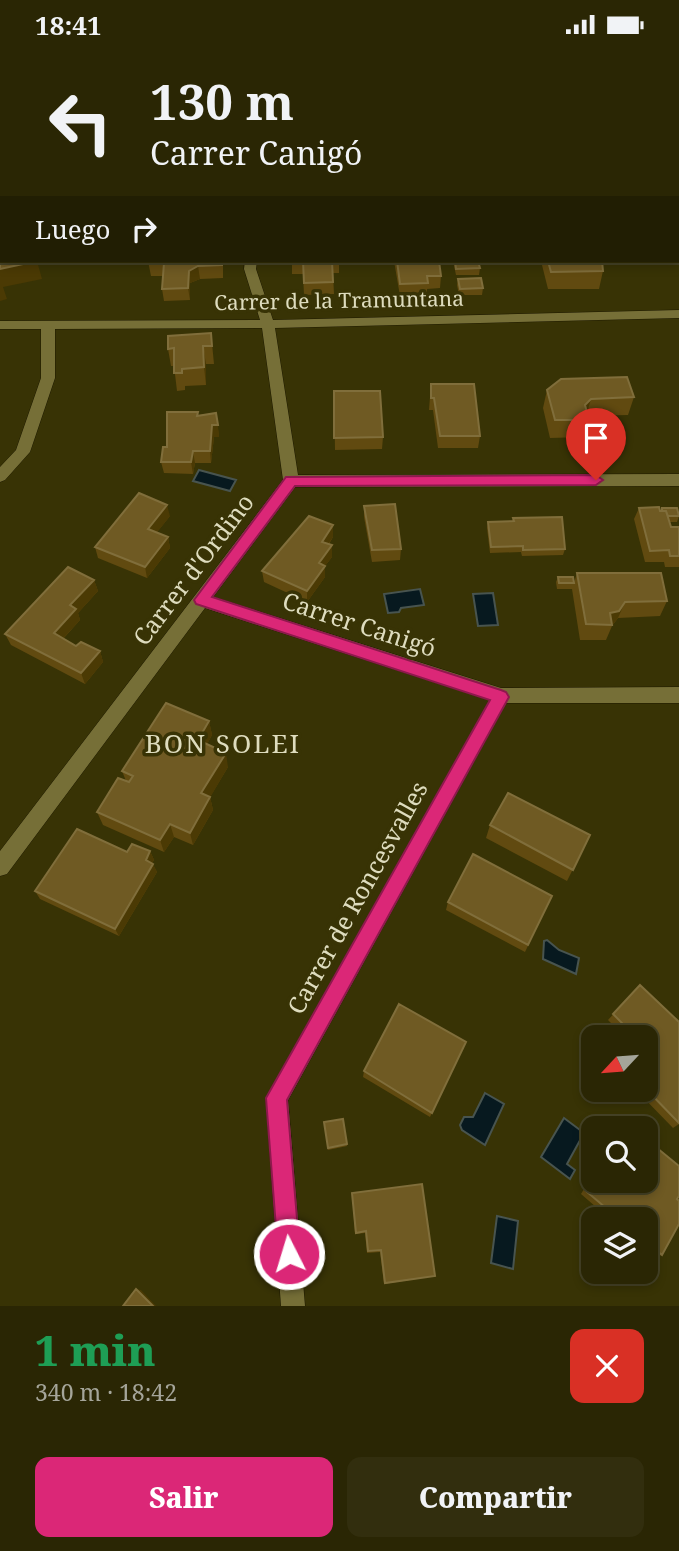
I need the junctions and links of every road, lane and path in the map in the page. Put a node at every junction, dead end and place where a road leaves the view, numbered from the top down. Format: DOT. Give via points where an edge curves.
graph roads {
  1 [pos="251,263"];
  2 [pos="679,314"];
  3 [pos="48,324"];
  4 [pos="268,324"];
  5 [pos="0,325"];
  6 [pos="0,476"];
  7 [pos="679,480"];
  8 [pos="291,481"];
  9 [pos="202,600"];
  10 [pos="679,695"];
  11 [pos="501,697"];
  12 [pos="0,867"];
  13 [pos="293,1306"];
  1 -- 4 [label="street"];
  2 -- 4 [label="street, Carrer de la Tramuntana"];
  3 -- 4 [label="street, Carrer de la Tramuntana"];
  3 -- 5 [label="street, Carrer de la Tramuntana"];
  3 -- 6 [label="street" via="48,379 23,452"];
  4 -- 8 [label="street"];
  7 -- 8 [label="street"];
  8 -- 9 [label="street, Carrer d'Ordino"];
  9 -- 11 [label="street, Carrer Canigó"];
  9 -- 12 [label="street, Carrer d'Ordino"];
  10 -- 11 [label="street"];
  11 -- 13 [label="street, Carrer de Roncesvalles" via="276,1098"];
}
